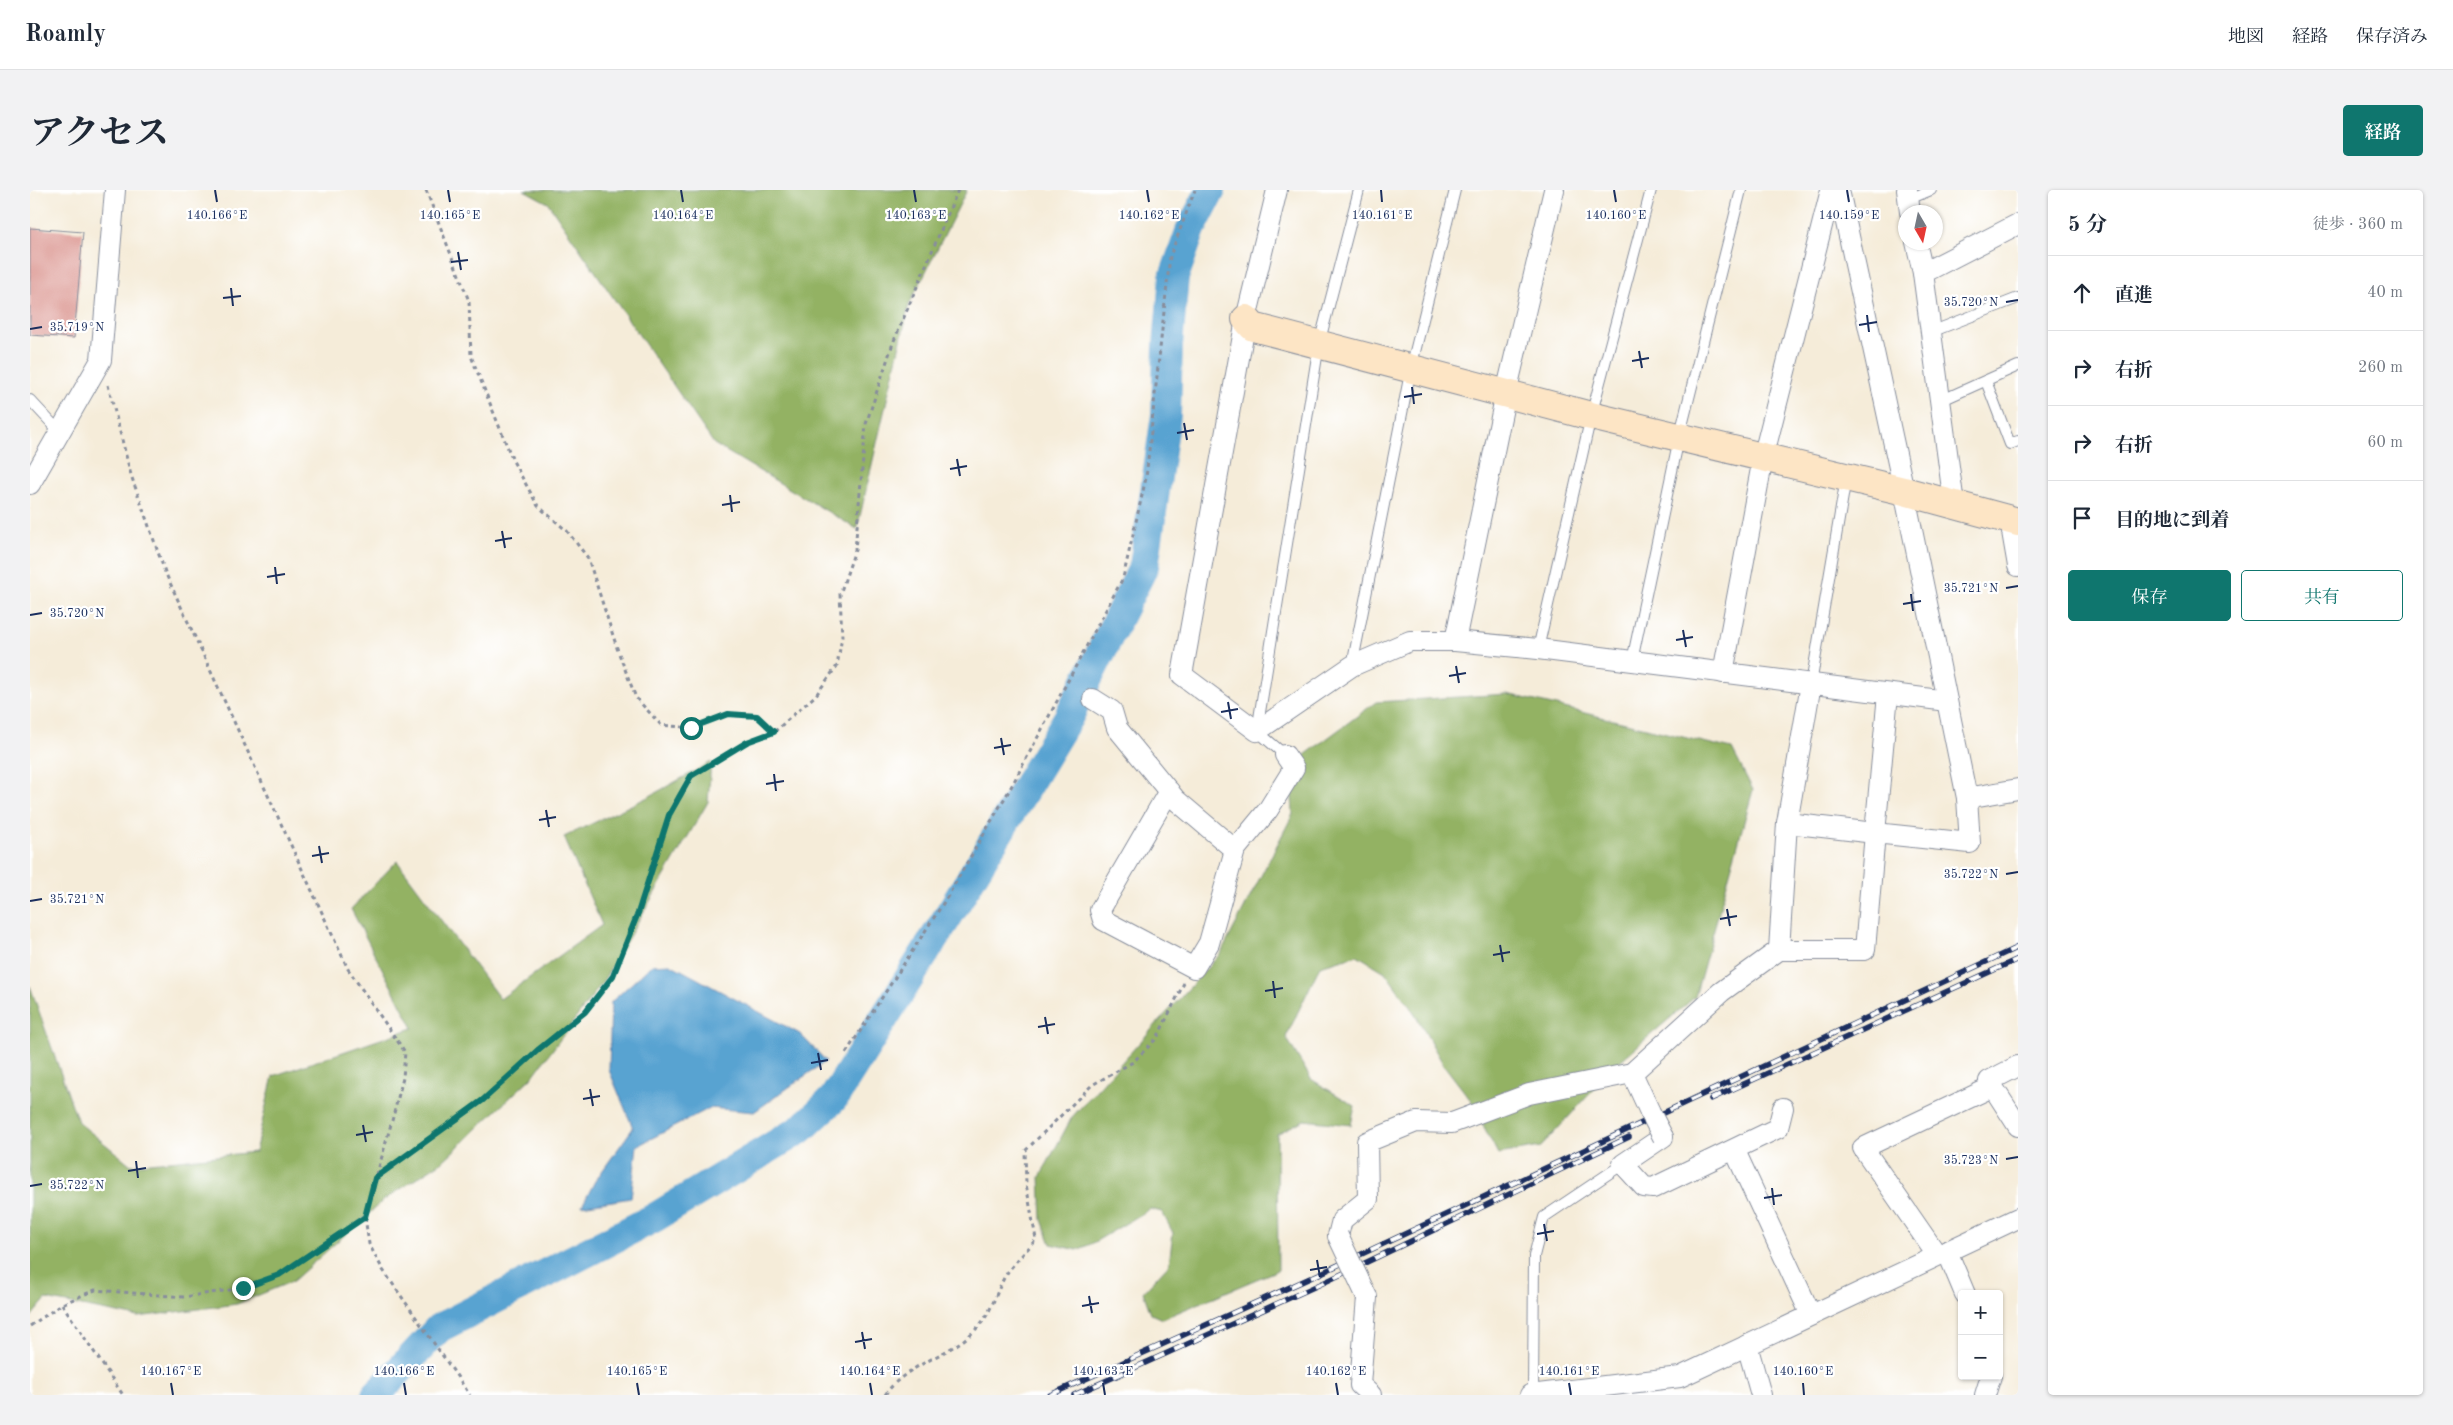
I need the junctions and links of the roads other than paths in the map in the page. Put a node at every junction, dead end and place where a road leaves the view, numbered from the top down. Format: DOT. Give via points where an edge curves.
graph roads {
  1 [pos="115,190"];
  2 [pos="1277,190"];
  3 [pos="1359,190"];
  4 [pos="1454,190"];
  5 [pos="1554,190"];
  6 [pos="1651,190"];
  7 [pos="1741,190"];
  8 [pos="1831,190"];
  9 [pos="1839,190"];
  10 [pos="1931,190"];
  11 [pos="1908,201"];
  12 [pos="2018,224"];
  13 [pos="1918,250"];
  14 [pos="1922,273"];
  15 [pos="2018,298"];
  16 [pos="1246,319"];
  17 [pos="1931,332"];
  18 [pos="1320,344"];
  19 [pos="2018,366"];
  20 [pos="1411,368"];
  21 [pos="1986,381"];
  22 [pos="1506,393"];
  23 [pos="30,400"];
  24 [pos="1940,401"];
  25 [pos="1591,416"];
  26 [pos="60,432"];
  27 [pos="1679,438"];
  28 [pos="2018,441"];
  29 [pos="1764,458"];
  30 [pos="1846,478"];
  31 [pos="31,482"];
  32 [pos="1904,491"];
  33 [pos="1954,504"];
  34 [pos="2014,521"];
  35 [pos="2018,566"];
  36 [pos="1455,641"];
  37 [pos="1538,649"];
  38 [pos="1632,661"];
  39 [pos="1352,666"];
  40 [pos="1723,673"];
  41 [pos="1811,684"];
  42 [pos="1888,694"];
  43 [pos="1093,699"];
  44 [pos="1947,701"];
  45 [pos="1257,731"];
  46 [pos="1285,755"];
  47 [pos="2018,789"];
  48 [pos="1168,791"];
  49 [pos="1967,798"];
  50 [pos="1787,823"];
  51 [pos="1875,833"];
  52 [pos="1235,850"];
  53 [pos="1779,950"];
  54 [pos="2018,1066"];
  55 [pos="1632,1073"];
  56 [pos="1992,1087"];
  57 [pos="1782,1108"];
  58 [pos="2018,1126"];
  59 [pos="1735,1151"];
  60 [pos="1623,1164"];
  61 [pos="2018,1218"];
  62 [pos="1942,1253"];
  63 [pos="1963,1290"];
  64 [pos="1811,1315"];
  65 [pos="1747,1345"];
  66 [pos="1989,1380"];
  67 [pos="1371,1395"];
  68 [pos="1531,1395"];
  69 [pos="1761,1395"];
  70 [pos="1985,1395"];
  1 -- 26 [label="street" via="101,360"];
  2 -- 16 [label="street"];
  3 -- 18 [label="lane"];
  4 -- 20 [label="lane"];
  5 -- 22 [label="street"];
  6 -- 25 [label="lane"];
  7 -- 27 [label="lane"];
  8 -- 29 [label="street"];
  9 -- 32 [label="street"];
  10 -- 11 [label="lane"];
  12 -- 14 [label="street"];
  13 -- 14 [label="street"];
  14 -- 17 [label="street"];
  15 -- 17 [label="lane"];
  16 -- 18 [label="street" via="1253,327"];
  16 -- 45 [label="street" via="1182,675"];
  17 -- 24 [label="street"];
  18 -- 20 [label="street"];
  18 -- 45 [label="lane"];
  19 -- 21 [label="lane"];
  20 -- 22 [label="street"];
  20 -- 39 [label="lane"];
  21 -- 24 [label="lane"];
  21 -- 28 [label="lane" via="2010,444"];
  22 -- 25 [label="street"];
  22 -- 36 [label="street"];
  23 -- 26 [label="lane"];
  24 -- 33 [label="street"];
  25 -- 27 [label="street"];
  25 -- 37 [label="lane"];
  26 -- 31 [label="street"];
  27 -- 29 [label="street"];
  27 -- 38 [label="lane"];
  29 -- 30 [label="street"];
  29 -- 40 [label="street"];
  30 -- 32 [label="street"];
  30 -- 41 [label="lane"];
  32 -- 33 [label="street"];
  32 -- 44 [label="street"];
  33 -- 34 [label="street"];
  34 -- 35 [label="street"];
  36 -- 37 [label="street"];
  36 -- 39 [label="street" via="1410,642"];
  37 -- 38 [label="street"];
  38 -- 40 [label="street"];
  39 -- 45 [label="street"];
  40 -- 41 [label="street"];
  41 -- 42 [label="street"];
  41 -- 50 [label="street"];
  42 -- 44 [label="street"];
  42 -- 51 [label="street"];
  43 -- 48 [label="street" via="1112,711 1117,728"];
  44 -- 49 [label="street"];
  45 -- 46 [label="lane"];
  46 -- 52 [label="street" via="1294,768 1268,810"];
  47 -- 49 [label="street"];
  48 -- 52 [label="street"];
  48 -- 52 [label="street" via="1100,910 1103,920 1194,968 1209,943"];
  49 -- 51 [label="street" via="1970,843"];
  50 -- 51 [label="street"];
  50 -- 53 [label="street"];
  51 -- 53 [label="street" via="1865,950"];
  53 -- 55 [label="street" via="1721,992"];
  54 -- 56 [label="street" via="1989,1082"];
  55 -- 60 [label="street, bridge" via="1663,1137"];
  55 -- 67 [label="street, bridge" via="1529,1094 1452,1123 1416,1122 1366,1142 1368,1199 1342,1220 1338,1236 1366,1297 1360,1385"];
  56 -- 58 [label="street"];
  56 -- 62 [label="street" via="1862,1148"];
  57 -- 59 [label="street" via="1778,1128"];
  59 -- 60 [label="street" via="1653,1188 1644,1187"];
  59 -- 64 [label="street"];
  60 -- 68 [label="lane" via="1544,1217 1534,1256"];
  61 -- 62 [label="street"];
  62 -- 63 [label="street"];
  62 -- 64 [label="street"];
  64 -- 65 [label="street"];
  65 -- 68 [label="street" via="1680,1377"];
  65 -- 69 [label="street"];
  66 -- 70 [label="street"];
}
